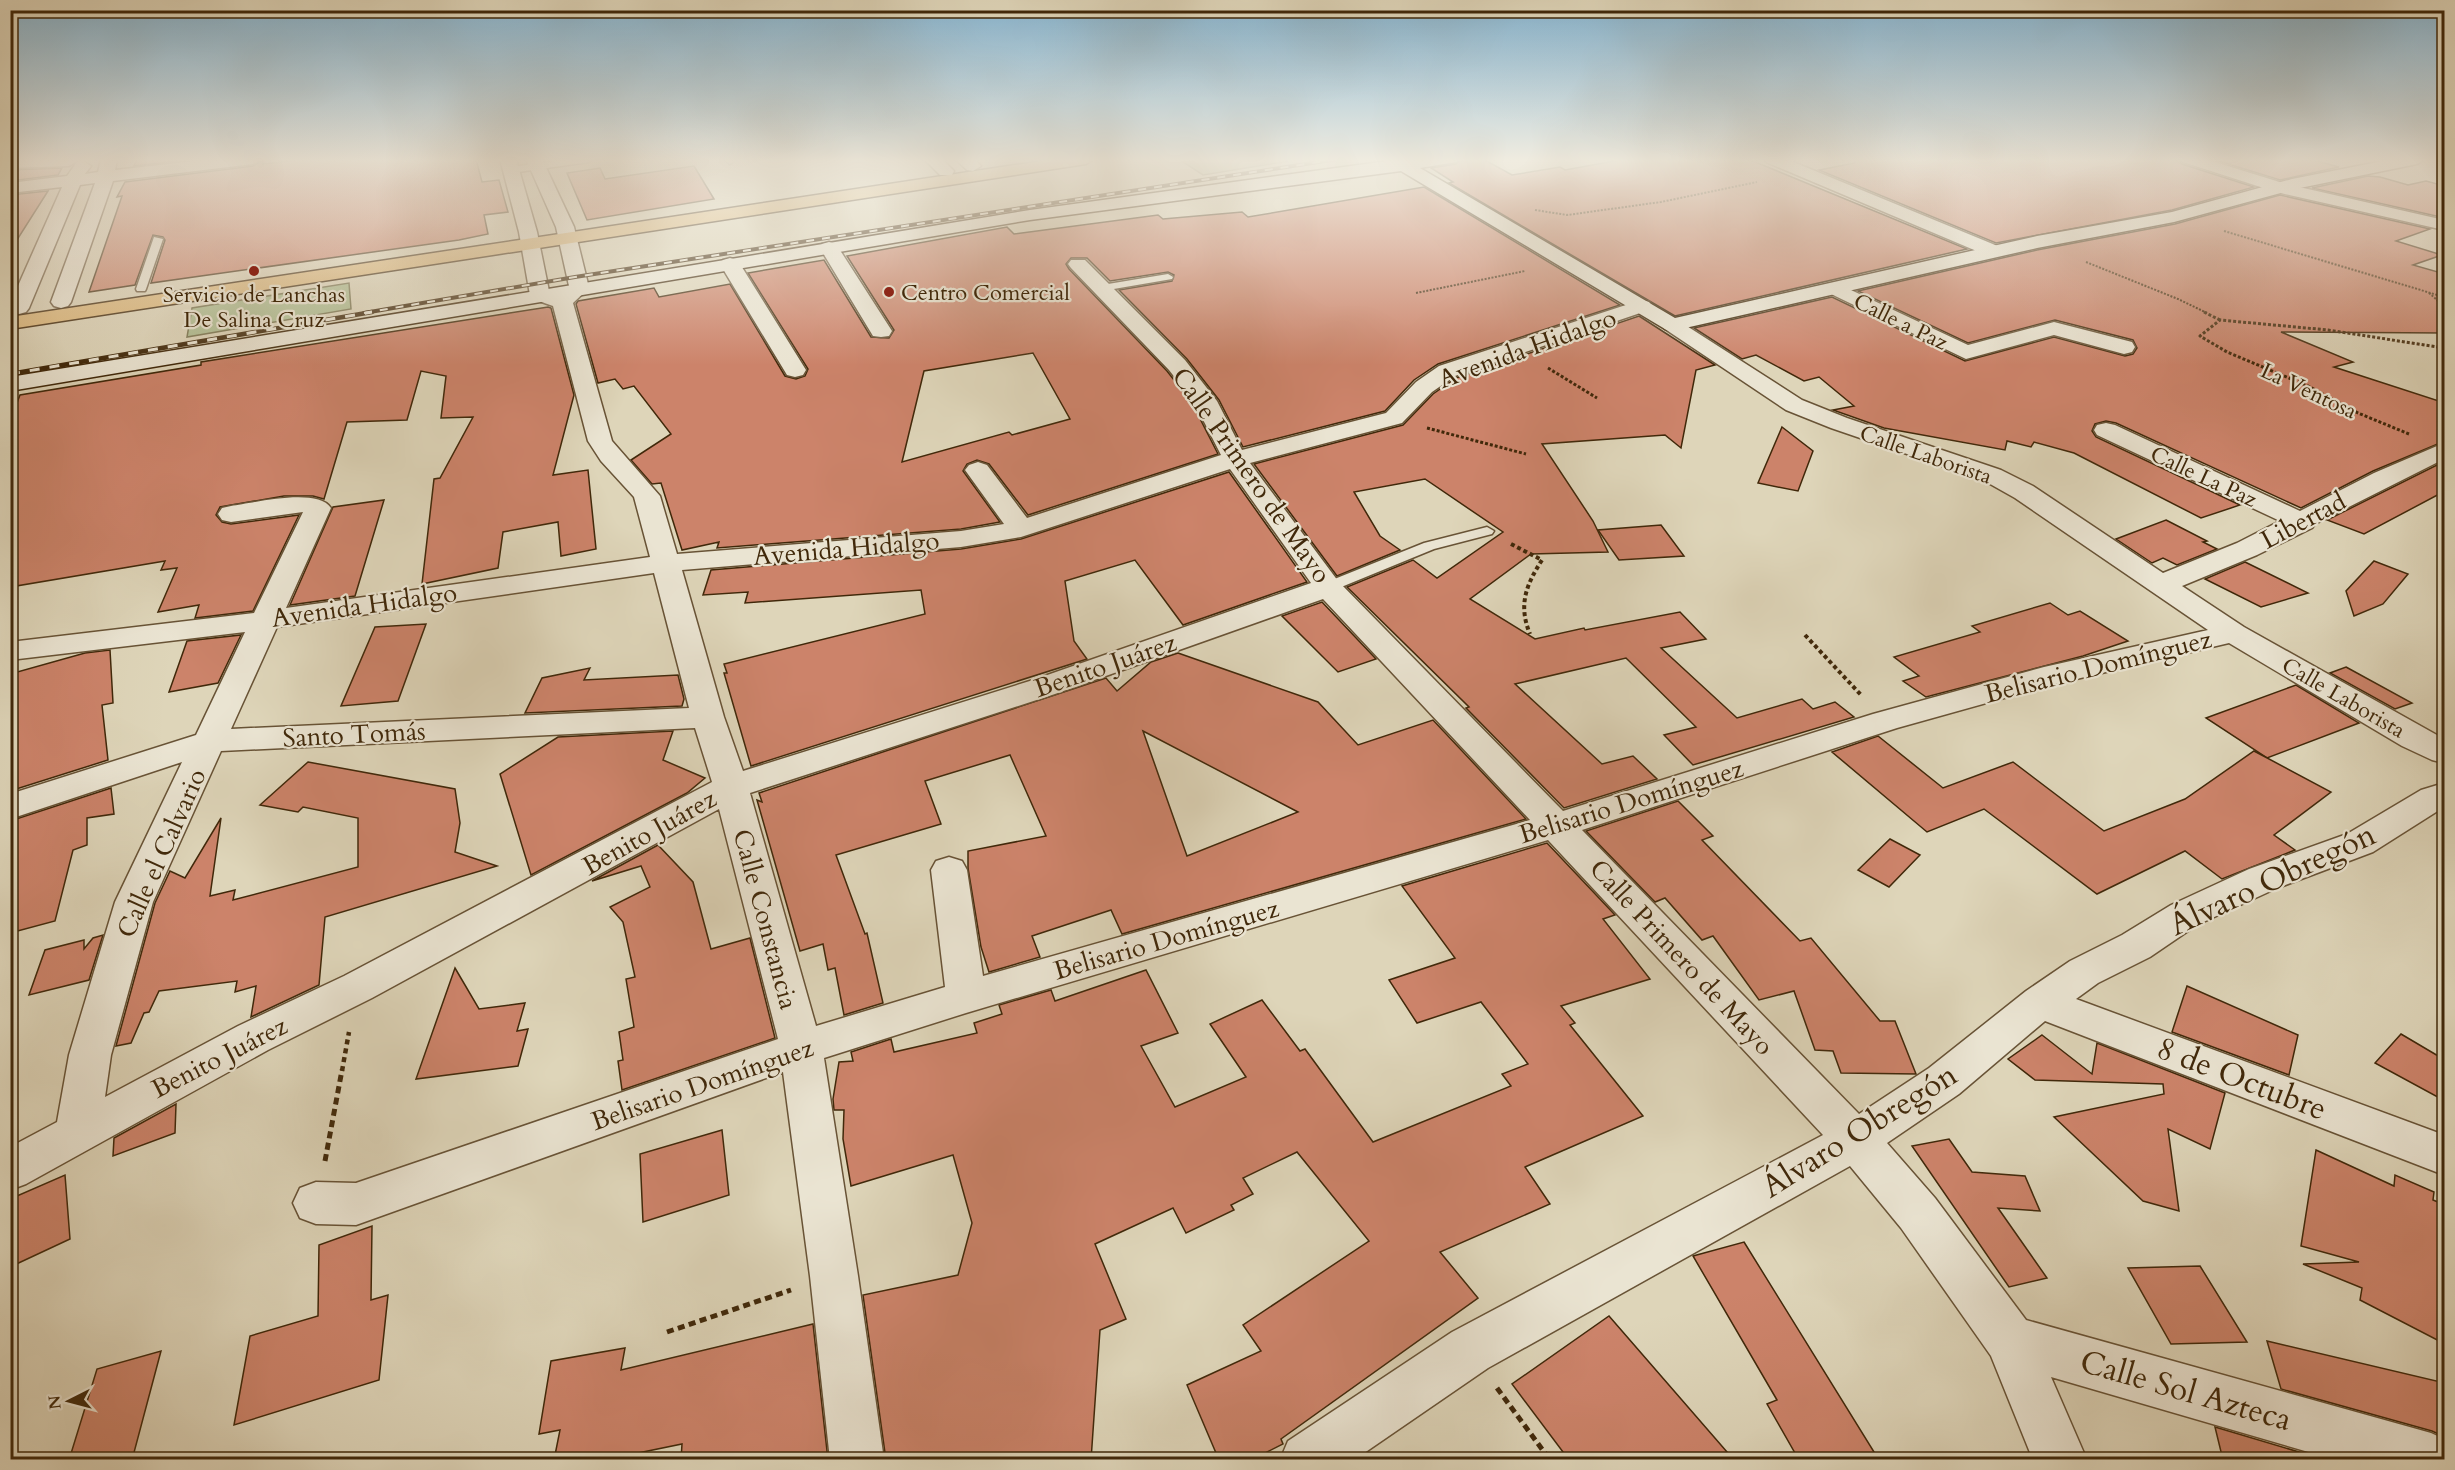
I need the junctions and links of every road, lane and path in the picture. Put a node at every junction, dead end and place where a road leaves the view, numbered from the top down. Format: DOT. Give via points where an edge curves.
graph roads {
  1 [pos="52,228"];
  2 [pos="86,228"];
  3 [pos="526,228"];
  4 [pos="565,228"];
  5 [pos="594,228"];
  6 [pos="598,228"];
  7 [pos="953,228"];
  8 [pos="1509,228"];
  9 [pos="1949,228"];
  10 [pos="2068,228"];
  11 [pos="2116,228"];
  12 [pos="2210,228"];
  13 [pos="567,232"];
  14 [pos="529,238"];
  15 [pos="158,239"];
  16 [pos="2037,242"];
  17 [pos="1990,245"];
  18 [pos="829,248"];
  19 [pos="1568,262"];
  20 [pos="730,264"];
  21 [pos="1078,264"];
  22 [pos="1168,277"];
  23 [pos="1102,288"];
  24 [pos="141,289"];
  25 [pos="1836,289"];
  26 [pos="2426,291"];
  27 [pos="1416,293"];
  28 [pos="560,295"];
  29 [pos="2445,297"];
  30 [pos="61,302"];
  31 [pos="2445,306"];
  32 [pos="13,314"];
  33 [pos="1657,315"];
  34 [pos="2220,320"];
  35 [pos="881,331"];
  36 [pos="2124,347"];
  37 [pos="1517,348"];
  38 [pos="2445,348"];
  39 [pos="795,370"];
  40 [pos="11,384"];
  41 [pos="1597,398"];
  42 [pos="1395,418"];
  43 [pos="2106,430"];
  44 [pos="2444,450"];
  45 [pos="1526,454"];
  46 [pos="1235,459"];
  47 [pos="978,470"];
  48 [pos="231,514"];
  49 [pos="2303,522"];
  50 [pos="1022,529"];
  51 [pos="1486,531"];
  52 [pos="666,563"];
  53 [pos="2161,584"];
  54 [pos="1328,587"];
  55 [pos="267,620"];
  56 [pos="2233,633"];
  57 [pos="1530,634"];
  58 [pos="1805,635"];
  59 [pos="10,651"];
  60 [pos="708,717"];
  61 [pos="1885,721"];
  62 [pos="211,741"];
  63 [pos="2445,753"];
  64 [pos="731,787"];
  65 [pos="2445,795"];
  66 [pos="10,807"];
  67 [pos="1557,825"];
  68 [pos="949,870"];
  69 [pos="358,987"];
  70 [pos="966,997"];
  71 [pos="2040,1002"];
  72 [pos="801,1048"];
  73 [pos="77,1132"];
  74 [pos="1856,1140"];
  75 [pos="2445,1155"];
  76 [pos="10,1170"];
  77 [pos="316,1203"];
  78 [pos="834,1276"];
  79 [pos="667,1332"];
  80 [pos="2010,1340"];
  81 [pos="1470,1350"];
  82 [pos="857,1460"];
  83 [pos="1307,1460"];
  84 [pos="1550,1460"];
  85 [pos="2060,1460"];
  86 [pos="2431,1460"];
  1 -- 32 [label="street"];
  2 -- 30 [label="street"];
  3 -- 14 [label="street, Calle Constancia"];
  4 -- 13 [label="street, Calle Constancia"];
  5 -- 13 [label="main road"];
  6 -- 13 [label="main road"];
  7 -- 18 [label="street"];
  8 -- 19 [label="street, Calle Laborista"];
  9 -- 17 [label="street"];
  10 -- 17 [label="street"];
  11 -- 16 [label="street"];
  12 -- 26 [label="path"];
  13 -- 14 [label="main road"];
  13 -- 28 [label="street, Calle Constancia"];
  14 -- 24 [label="main road"];
  14 -- 28 [label="street, Calle Constancia"];
  14 -- 32 [label="main road"];
  15 -- 24 [label="lane"];
  16 -- 17 [label="street"];
  16 -- 34 [label="path, La Ventosa"];
  17 -- 25 [label="street"];
  17 -- 33 [label="street"];
  18 -- 20 [label="street"];
  18 -- 35 [label="street"];
  19 -- 27 [label="path"];
  19 -- 33 [label="street, Calle Laborista"];
  20 -- 28 [label="street"];
  20 -- 39 [label="street"];
  21 -- 23 [label="street, Calle Primero de Mayo"];
  22 -- 23 [label="lane"];
  23 -- 46 [label="street, Calle Primero de Mayo" via="1177,365 1205,401"];
  24 -- 30 [label="main road"];
  25 -- 33 [label="street"];
  25 -- 36 [label="street, Calle a Paz" via="1966,352 2054,328"];
  26 -- 29 [label="path"];
  26 -- 31 [label="path"];
  28 -- 40 [label="street"];
  28 -- 52 [label="street, Calle Constancia" via="600,441 607,456 636,481 646,496"];
  30 -- 32 [label="main road"];
  33 -- 37 [label="street, Avenida Hidalgo"];
  33 -- 53 [label="street, Calle Laborista" via="1794,405 2000,479"];
  34 -- 38 [label="path, La Ventosa" via="2382,336"];
  34 -- 44 [label="path, La Ventosa" via="2200,336"];
  37 -- 41 [label="path"];
  37 -- 42 [label="street, Avenida Hidalgo" via="1447,371 1424,387"];
  42 -- 45 [label="path"];
  42 -- 46 [label="street, Avenida Hidalgo"];
  43 -- 49 [label="street, Calle La Paz"];
  44 -- 49 [label="street, Libertad"];
  46 -- 50 [label="street, Avenida Hidalgo"];
  46 -- 54 [label="street, Calle Primero de Mayo"];
  47 -- 50 [label="street"];
  48 -- 55 [label="street, Calle el Calvario" via="306,504 318,508"];
  49 -- 53 [label="street, Libertad"];
  50 -- 52 [label="street, Avenida Hidalgo" via="961,539"];
  51 -- 54 [label="lane" via="1429,546"];
  51 -- 57 [label="path" via="1542,560 1525,586 1523,619"];
  52 -- 55 [label="street, Avenida Hidalgo"];
  52 -- 60 [label="street, Calle Constancia"];
  53 -- 56 [label="street, Calle Laborista"];
  54 -- 64 [label="street, Benito Juárez" via="1044,687"];
  54 -- 67 [label="street, Calle Primero de Mayo"];
  55 -- 59 [label="street, Avenida Hidalgo"];
  55 -- 62 [label="street, Calle el Calvario"];
  56 -- 61 [label="street, Belisario Domínguez" via="2044,677"];
  56 -- 63 [label="street, Calle Laborista"];
  58 -- 61 [label="path"];
  60 -- 62 [label="street, Santo Tomás"];
  60 -- 64 [label="street, Calle Constancia"];
  61 -- 67 [label="street, Belisario Domínguez"];
  62 -- 66 [label="street, Santo Tomás"];
  62 -- 73 [label="street, Calle el Calvario" via="134,902 90,1055"];
  64 -- 69 [label="street, Benito Juárez"];
  64 -- 72 [label="street, Calle Constancia"];
  65 -- 71 [label="street, Álvaro Obregón" via="2433,798 2360,843 2262,879 2184,915"];
  67 -- 70 [label="street, Belisario Domínguez"];
  67 -- 74 [label="street, Calle Primero de Mayo"];
  68 -- 70 [label="street"];
  69 -- 73 [label="street, Benito Juárez"];
  69 -- 77 [label="path"];
  70 -- 72 [label="street, Belisario Domínguez"];
  71 -- 74 [label="street, Álvaro Obregón" via="1944,1081"];
  71 -- 75 [label="street, 8 de Octubre"];
  72 -- 77 [label="street, Belisario Domínguez" via="356,1204"];
  72 -- 78 [label="street, Calle Constancia"];
  73 -- 76 [label="street, Benito Juárez"];
  74 -- 80 [label="street, Calle Primero de Mayo" via="1918,1213"];
  74 -- 81 [label="street, Álvaro Obregón"];
  78 -- 79 [label="path"];
  78 -- 82 [label="street, Calle Constancia"];
  80 -- 85 [label="street, Calle Primero de Mayo"];
  80 -- 86 [label="street, Calle Sol Azteca"];
  81 -- 83 [label="street, Álvaro Obregón"];
  81 -- 84 [label="path"];
}
